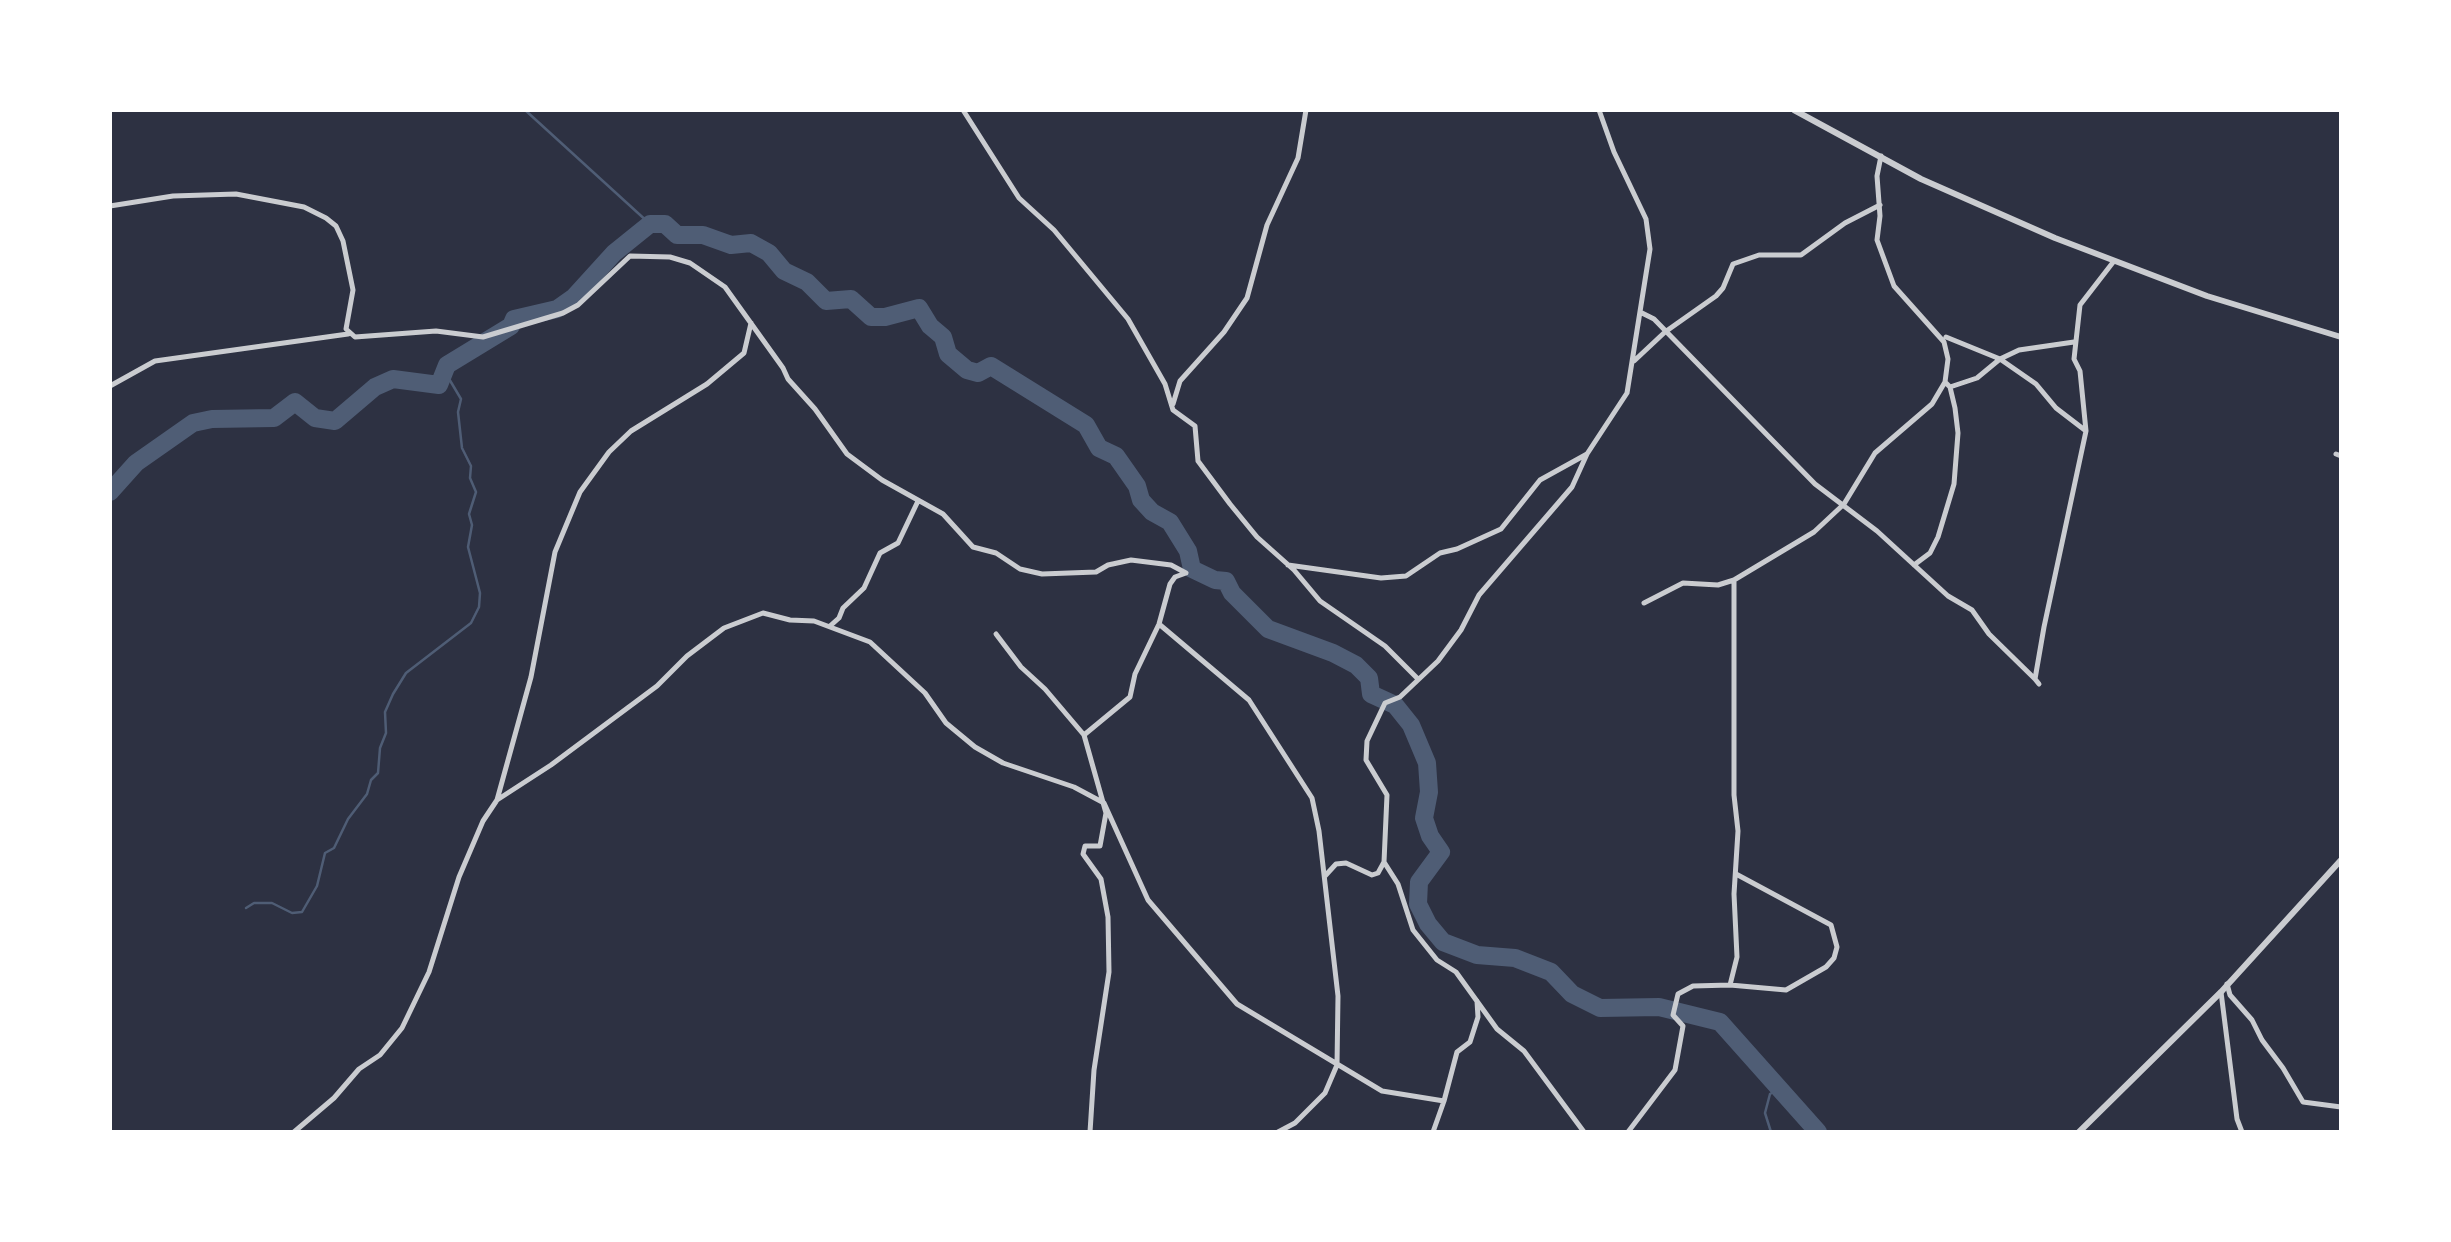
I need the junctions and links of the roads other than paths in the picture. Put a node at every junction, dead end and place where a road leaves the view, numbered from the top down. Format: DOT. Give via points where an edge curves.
graph roads {
  1 [pos="963,110"];
  2 [pos="1306,110"];
  3 [pos="1599,110"];
  4 [pos="1794,110"];
  5 [pos="1881,156"];
  6 [pos="1880,205"];
  7 [pos="110,206"];
  8 [pos="2114,261"];
  9 [pos="1642,313"];
  10 [pos="751,323"];
  11 [pos="1665,331"];
  12 [pos="348,334"];
  13 [pos="1946,337"];
  14 [pos="2341,337"];
  15 [pos="2074,342"];
  16 [pos="2000,359"];
  17 [pos="1633,362"];
  18 [pos="1945,382"];
  19 [pos="110,386"];
  20 [pos="1950,387"];
  21 [pos="1173,411"];
  22 [pos="2086,431"];
  23 [pos="1587,454"];
  24 [pos="918,501"];
  25 [pos="1844,504"];
  26 [pos="1286,565"];
  27 [pos="1914,565"];
  28 [pos="1734,580"];
  29 [pos="1644,603"];
  30 [pos="1159,624"];
  31 [pos="830,626"];
  32 [pos="996,634"];
  33 [pos="1418,679"];
  34 [pos="1084,734"];
  35 [pos="497,800"];
  36 [pos="1104,803"];
  37 [pos="2341,860"];
  38 [pos="1384,862"];
  39 [pos="1736,874"];
  40 [pos="1324,876"];
  41 [pos="2227,984"];
  42 [pos="1730,985"];
  43 [pos="2221,992"];
  44 [pos="1477,1002"];
  45 [pos="1337,1065"];
  46 [pos="1444,1101"];
  47 [pos="2341,1107"];
  48 [pos="294,1132"];
  49 [pos="1090,1132"];
  50 [pos="1278,1132"];
  51 [pos="1433,1132"];
  52 [pos="1584,1132"];
  53 [pos="1628,1132"];
  54 [pos="2079,1132"];
  55 [pos="2242,1132"];
  1 -- 21 [label="street" via="1018,198 1054,230 1128,319 1165,384"];
  2 -- 21 [label="street" via="1298,158 1267,225 1247,298 1180,381"];
  3 -- 9 [label="street" via="1649,229"];
  4 -- 5 [label="street"];
  5 -- 6 [label="street" via="1877,176"];
  5 -- 8 [label="street" via="1996,213"];
  6 -- 11 [label="street" via="1844,223 1801,255 1759,255 1733,264 1716,296"];
  6 -- 18 [label="street" via="1877,240 1885,266 1894,286 1944,342 1948,359"];
  7 -- 12 [label="street" via="163,197 236,194 304,207 326,218 336,226 353,290"];
  8 -- 14 [label="street" via="2207,296"];
  8 -- 15 [label="street" via="2080,305"];
  9 -- 11 [label="street"];
  9 -- 17 [label="street"];
  10 -- 12 [label="street" via="725,287 705,271 670,257 636,254 578,305 484,337 436,331"];
  10 -- 24 [label="street" via="847,454"];
  10 -- 35 [label="street" via="744,354 707,384 631,431 580,492 555,552 531,677"];
  11 -- 17 [label="street"];
  11 -- 25 [label="street" via="1815,484"];
  12 -- 19 [label="street" via="155,361"];
  13 -- 16 [label="street"];
  15 -- 16 [label="street" via="2019,350"];
  15 -- 22 [label="street"];
  16 -- 20 [label="street" via="1977,378"];
  16 -- 22 [label="street" via="2036,384 2056,408"];
  17 -- 23 [label="street" via="1627,393"];
  18 -- 20 [label="street"];
  18 -- 25 [label="street" via="1932,404 1875,453"];
  20 -- 27 [label="street" via="1958,433 1954,484 1938,537 1930,553"];
  21 -- 26 [label="street" via="1195,426 1198,461 1257,537"];
  22 -- 27 [label="street" via="2064,521 2037,681 1972,611"];
  23 -- 26 [label="street" via="1540,480 1502,529 1440,554 1406,576 1381,578"];
  23 -- 33 [label="street" via="1572,487 1479,595 1461,630"];
  24 -- 30 [label="street" via="943,514 973,547 1020,569 1042,574 1096,572 1131,560 1171,565 1186,573 1175,576 1170,584"];
  24 -- 31 [label="street" via="898,543 880,554 864,588"];
  25 -- 27 [label="street"];
  25 -- 28 [label="street" via="1814,532"];
  26 -- 33 [label="street" via="1320,601 1385,646"];
  28 -- 29 [label="street" via="1718,585 1684,583"];
  28 -- 39 [label="street"];
  30 -- 34 [label="street" via="1135,674 1130,696"];
  30 -- 40 [label="street" via="1249,700 1295,768 1312,799"];
  31 -- 35 [label="street" via="763,614 724,628 657,686"];
  31 -- 36 [label="street" via="870,642 925,693 946,723 975,747 1003,763 1074,787"];
  32 -- 34 [label="street"];
  33 -- 38 [label="street" via="1385,703 1367,741 1366,760 1387,795"];
  34 -- 36 [label="street"];
  35 -- 48 [label="street" via="459,877 412,1011 391,1044"];
  36 -- 45 [label="street" via="1148,900 1237,1004"];
  36 -- 49 [label="street" via="1100,846 1085,846 1083,854 1101,879 1108,917 1109,972"];
  37 -- 41 [label="street"];
  38 -- 40 [label="street" via="1372,875 1346,863 1336,864"];
  38 -- 44 [label="street" via="1398,884 1413,930 1437,960 1456,972"];
  39 -- 42 [label="street" via="1737,957"];
  39 -- 42 [label="street" via="1831,925 1837,947 1826,967 1786,990"];
  40 -- 45 [label="street" via="1338,996"];
  41 -- 43 [label="street"];
  41 -- 47 [label="street" via="2303,1102"];
  42 -- 53 [label="street" via="1693,986 1678,994 1673,1015 1683,1026 1675,1070"];
  43 -- 54 [label="street"];
  43 -- 55 [label="street"];
  44 -- 46 [label="street" via="1478,1017 1470,1042 1457,1052"];
  44 -- 52 [label="street" via="1497,1029 1524,1051"];
  45 -- 46 [label="street" via="1382,1091"];
  45 -- 50 [label="street" via="1325,1093 1295,1123"];
  46 -- 51 [label="street"];
}
